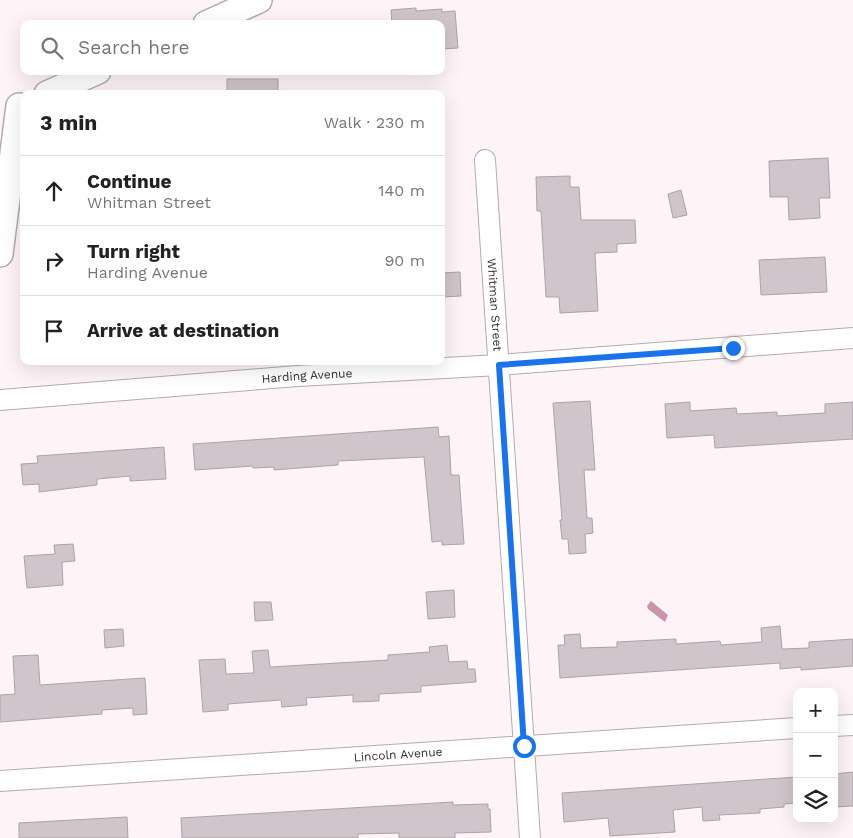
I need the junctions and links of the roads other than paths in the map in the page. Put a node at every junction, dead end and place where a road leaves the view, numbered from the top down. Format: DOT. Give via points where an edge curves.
graph roads {
  1 [pos="258,0"];
  2 [pos="215,20"];
  3 [pos="89,75"];
  4 [pos="56,90"];
  5 [pos="14,108"];
  6 [pos="485,160"];
  7 [pos="0,254"];
  8 [pos="853,338"];
  9 [pos="499,365"];
  10 [pos="0,400"];
  11 [pos="853,725"];
  12 [pos="838,726"];
  13 [pos="793,728"];
  14 [pos="524,746"];
  15 [pos="0,781"];
  16 [pos="530,838"];
  1 -- 2 [label="street"];
  3 -- 4 [label="street"];
  5 -- 7 [label="street"];
  6 -- 9 [label="street, Whitman Street"];
  8 -- 9 [label="street, Harding Avenue"];
  9 -- 10 [label="street, Harding Avenue" via="298,376"];
  9 -- 14 [label="street, Whitman Street"];
  11 -- 12 [label="street"];
  13 -- 14 [label="street, Lincoln Avenue"];
  14 -- 15 [label="street, Lincoln Avenue"];
  14 -- 16 [label="street, Whitman Street"];
}
